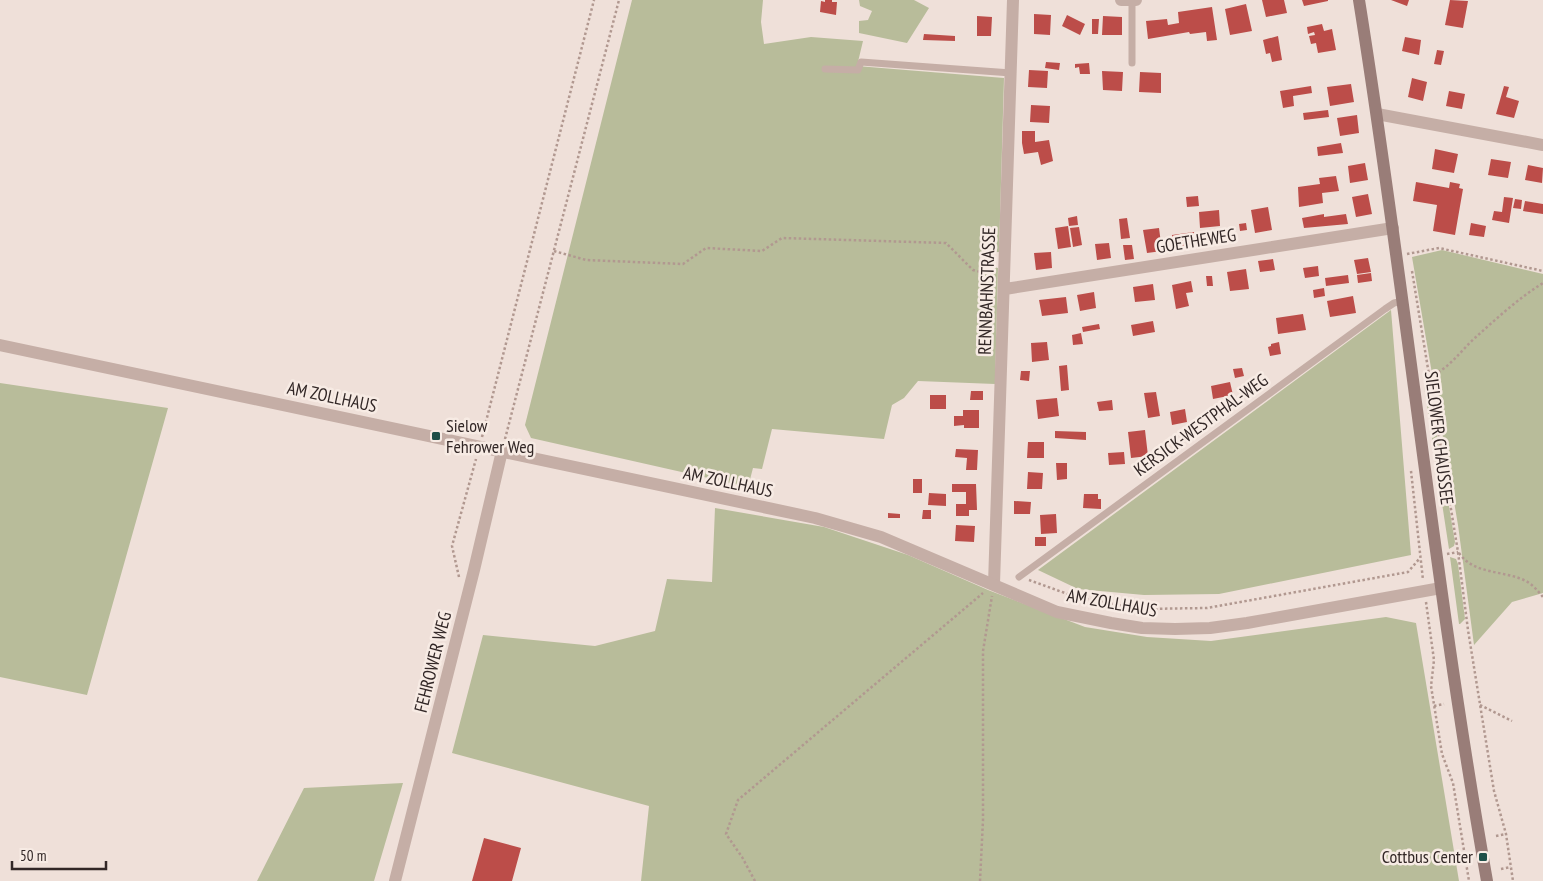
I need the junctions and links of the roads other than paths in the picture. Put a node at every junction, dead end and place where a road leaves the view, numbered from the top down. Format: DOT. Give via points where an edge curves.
graph roads {
  1 [pos="1014,0"];
  2 [pos="1121,0"];
  3 [pos="1132,0"];
  4 [pos="1136,0"];
  5 [pos="1359,0"];
  6 [pos="1132,63"];
  7 [pos="825,69"];
  8 [pos="1011,73"];
  9 [pos="1377,114"];
  10 [pos="1543,145"];
  11 [pos="1393,228"];
  12 [pos="1005,284"];
  13 [pos="1403,301"];
  14 [pos="0,345"];
  15 [pos="502,451"];
  16 [pos="1019,577"];
  17 [pos="994,584"];
  18 [pos="1441,588"];
  19 [pos="395,881"];
  20 [pos="1487,881"];
  1 -- 8 [label="street, RENNBAHNSTRASSE"];
  2 -- 3 [label="street"];
  3 -- 4 [label="street"];
  3 -- 6 [label="lane"];
  5 -- 9 [label="main road, SIELOWER CHAUSSEE"];
  7 -- 8 [label="lane" via="858,70 861,62"];
  8 -- 12 [label="street, RENNBAHNSTRASSE"];
  9 -- 10 [label="street"];
  9 -- 11 [label="main road, SIELOWER CHAUSSEE"];
  11 -- 12 [label="street, GOETHEWEG"];
  11 -- 13 [label="main road, SIELOWER CHAUSSEE"];
  12 -- 17 [label="street, RENNBAHNSTRASSE"];
  13 -- 16 [label="lane, KERSICK-WESTPHAL-WEG" via="1385,309"];
  13 -- 18 [label="main road, SIELOWER CHAUSSEE"];
  14 -- 15 [label="street, AM ZOLLHAUS"];
  15 -- 17 [label="street, AM ZOLLHAUS" via="815,518 881,537"];
  15 -- 19 [label="street, FEHROWER WEG"];
  17 -- 18 [label="street, AM ZOLLHAUS" via="1057,612 1142,628 1175,629 1247,623"];
  18 -- 20 [label="main road, SIELOWER CHAUSSEE"];
}
